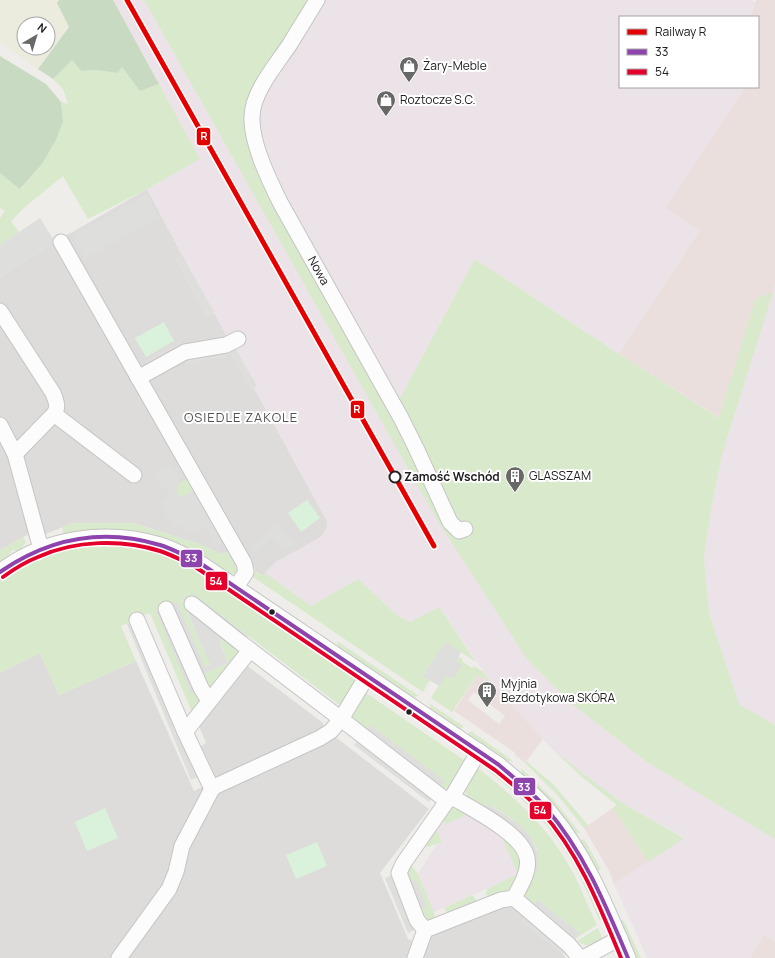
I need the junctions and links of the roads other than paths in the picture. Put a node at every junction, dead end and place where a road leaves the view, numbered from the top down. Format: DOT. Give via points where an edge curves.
graph roads {
  1 [pos="317,0"];
  2 [pos="61,242"];
  3 [pos="0,312"];
  4 [pos="238,339"];
  5 [pos="138,378"];
  6 [pos="54,414"];
  7 [pos="0,425"];
  8 [pos="15,454"];
  9 [pos="134,475"];
  10 [pos="465,530"];
  11 [pos="41,549"];
  12 [pos="0,572"];
  13 [pos="236,587"];
  14 [pos="192,604"];
  15 [pos="166,609"];
  16 [pos="137,620"];
  17 [pos="250,650"];
  18 [pos="367,676"];
  19 [pos="209,701"];
  20 [pos="341,719"];
  21 [pos="185,732"];
  22 [pos="479,751"];
  23 [pos="212,789"];
  24 [pos="449,799"];
  25 [pos="514,898"];
  26 [pos="425,930"];
  27 [pos="620,938"];
  28 [pos="119,958"];
  29 [pos="415,958"];
  30 [pos="580,958"];
  31 [pos="583,958"];
  32 [pos="628,958"];
  1 -- 10 [label="street, Nowa" via="259,93 252,116 258,147 280,204 401,418 450,522 459,531"];
  2 -- 5 [label="street"];
  3 -- 6 [label="street" via="53,393 57,405"];
  4 -- 5 [label="street" via="226,345 185,352"];
  5 -- 13 [label="street" via="244,563 246,572"];
  6 -- 8 [label="street"];
  6 -- 9 [label="street"];
  7 -- 8 [label="street"];
  8 -- 11 [label="street"];
  11 -- 12 [label="street"];
  11 -- 13 [label="street" via="82,538 142,540 161,545 196,561"];
  13 -- 18 [label="street"];
  14 -- 17 [label="street"];
  15 -- 19 [label="street"];
  16 -- 21 [label="street"];
  17 -- 19 [label="street"];
  17 -- 20 [label="street"];
  18 -- 20 [label="street"];
  18 -- 22 [label="street"];
  19 -- 21 [label="street"];
  20 -- 23 [label="street" via="331,731 320,738"];
  20 -- 24 [label="street"];
  21 -- 23 [label="street"];
  22 -- 24 [label="street"];
  22 -- 27 [label="street" via="519,781 553,816 584,863"];
  23 -- 28 [label="street" via="182,846 169,889"];
  24 -- 25 [label="street" via="511,834 522,844 528,858 527,866"];
  24 -- 26 [label="street" via="399,872 417,920"];
  25 -- 26 [label="street" via="501,900"];
  25 -- 30 [label="street" via="569,945"];
  26 -- 29 [label="street"];
  27 -- 31 [label="street"];
  27 -- 32 [label="street"];
}
